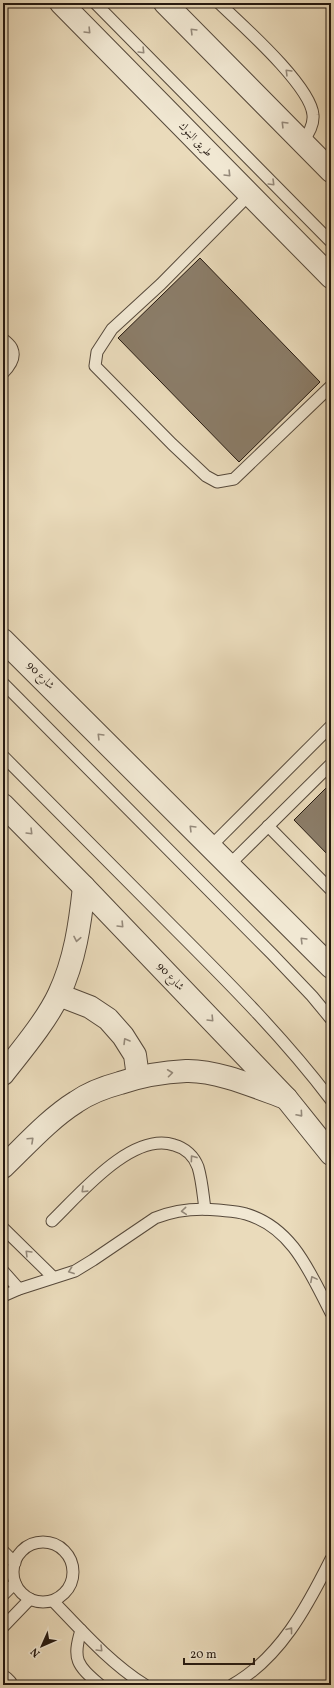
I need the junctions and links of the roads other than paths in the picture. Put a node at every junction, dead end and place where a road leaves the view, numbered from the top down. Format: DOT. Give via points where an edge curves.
graph roads {
  1 [pos="60,3"];
  2 [pos="95,3"];
  3 [pos="165,3"];
  4 [pos="220,3"];
  5 [pos="302,142"];
  6 [pos="331,171"];
  7 [pos="249,195"];
  8 [pos="331,242"];
  9 [pos="331,277"];
  10 [pos="3,339"];
  11 [pos="3,373"];
  12 [pos="331,386"];
  13 [pos="3,640"];
  14 [pos="3,683"];
  15 [pos="331,726"];
  16 [pos="3,756"];
  17 [pos="331,764"];
  18 [pos="3,805"];
  19 [pos="268,826"];
  20 [pos="210,847"];
  21 [pos="229,865"];
  22 [pos="84,887"];
  23 [pos="331,890"];
  24 [pos="331,967"];
  25 [pos="59,995"];
  26 [pos="331,1019"];
  27 [pos="3,1074"];
  28 [pos="138,1077"];
  29 [pos="286,1098"];
  30 [pos="331,1100"];
  31 [pos="331,1154"];
  32 [pos="3,1167"];
  33 [pos="205,1209"];
  34 [pos="52,1221"];
  35 [pos="3,1228"];
  36 [pos="3,1271"];
  37 [pos="52,1278"];
  38 [pos="19,1289"];
  39 [pos="3,1296"];
  40 [pos="331,1313"];
  41 [pos="3,1551"];
  42 [pos="331,1559"];
  43 [pos="14,1563"];
  44 [pos="15,1583"];
  45 [pos="3,1595"];
  46 [pos="30,1600"];
  47 [pos="53,1601"];
  48 [pos="3,1627"];
  49 [pos="81,1630"];
  50 [pos="3,1682"];
  51 [pos="6,1685"];
  52 [pos="100,1685"];
  53 [pos="146,1685"];
  54 [pos="232,1685"];
  1 -- 7 [label="street, طريق البنوك, one-way"];
  2 -- 8 [label="lane, one-way"];
  5 -- 3 [label="street, one-way"];
  5 -- 4 [label="lane, one-way" via="310,133 313,115 308,98 294,79"];
  5 -- 6 [label="street"];
  7 -- 9 [label="street, طريق البنوك"];
  7 -- 12 [label="lane" via="161,284 112,329 97,352 95,366 172,444 206,476 217,482 234,479"];
  10 -- 11 [label="lane" via="12,349 13,358"];
  20 -- 13 [label="street, شارع 90, one-way"];
  14 -- 26 [label="lane" via="272,954"];
  15 -- 20 [label="lane"];
  16 -- 30 [label="lane" via="240,995 309,1071"];
  17 -- 19 [label="lane"];
  18 -- 22 [label="street, شارع 90, one-way"];
  19 -- 21 [label="lane"];
  19 -- 23 [label="lane"];
  20 -- 21 [label="street, شارع 90"];
  24 -- 21 [label="street, شارع 90, one-way"];
  22 -- 25 [label="street, one-way" via="74,958"];
  22 -- 29 [label="street, شارع 90, one-way"];
  25 -- 27 [label="street"];
  28 -- 25 [label="street, one-way" via="135,1055 123,1036 108,1020 90,1007"];
  28 -- 29 [label="street, one-way" via="188,1071 212,1074"];
  32 -- 28 [label="street, one-way" via="76,1101 103,1088"];
  29 -- 31 [label="street, شارع 90, one-way"];
  33 -- 34 [label="lane, one-way" via="198,1166 191,1155 182,1147 169,1143 153,1144 131,1151 107,1168"];
  33 -- 37 [label="lane, one-way" via="180,1211 155,1218 93,1260"];
  40 -- 33 [label="lane, one-way" via="297,1251 271,1225 244,1214"];
  37 -- 35 [label="lane, one-way"];
  36 -- 38 [label="lane"];
  37 -- 38 [label="lane"];
  38 -- 39 [label="lane"];
  41 -- 43 [label="lane"];
  54 -- 42 [label="lane, one-way" via="248,1676 272,1654 300,1617"];
  43 -- 44 [label="lane"];
  43 -- 47 [label="lane" via="18,1554 34,1543 52,1543 61,1547 72,1562 73,1577 68,1590"];
  44 -- 45 [label="lane"];
  44 -- 46 [label="lane"];
  46 -- 47 [label="lane"];
  46 -- 48 [label="lane"];
  47 -- 49 [label="lane"];
  49 -- 52 [label="lane" via="76,1653 78,1662"];
  49 -- 53 [label="lane, one-way" via="128,1674"];
  50 -- 51 [label="street"];
}
